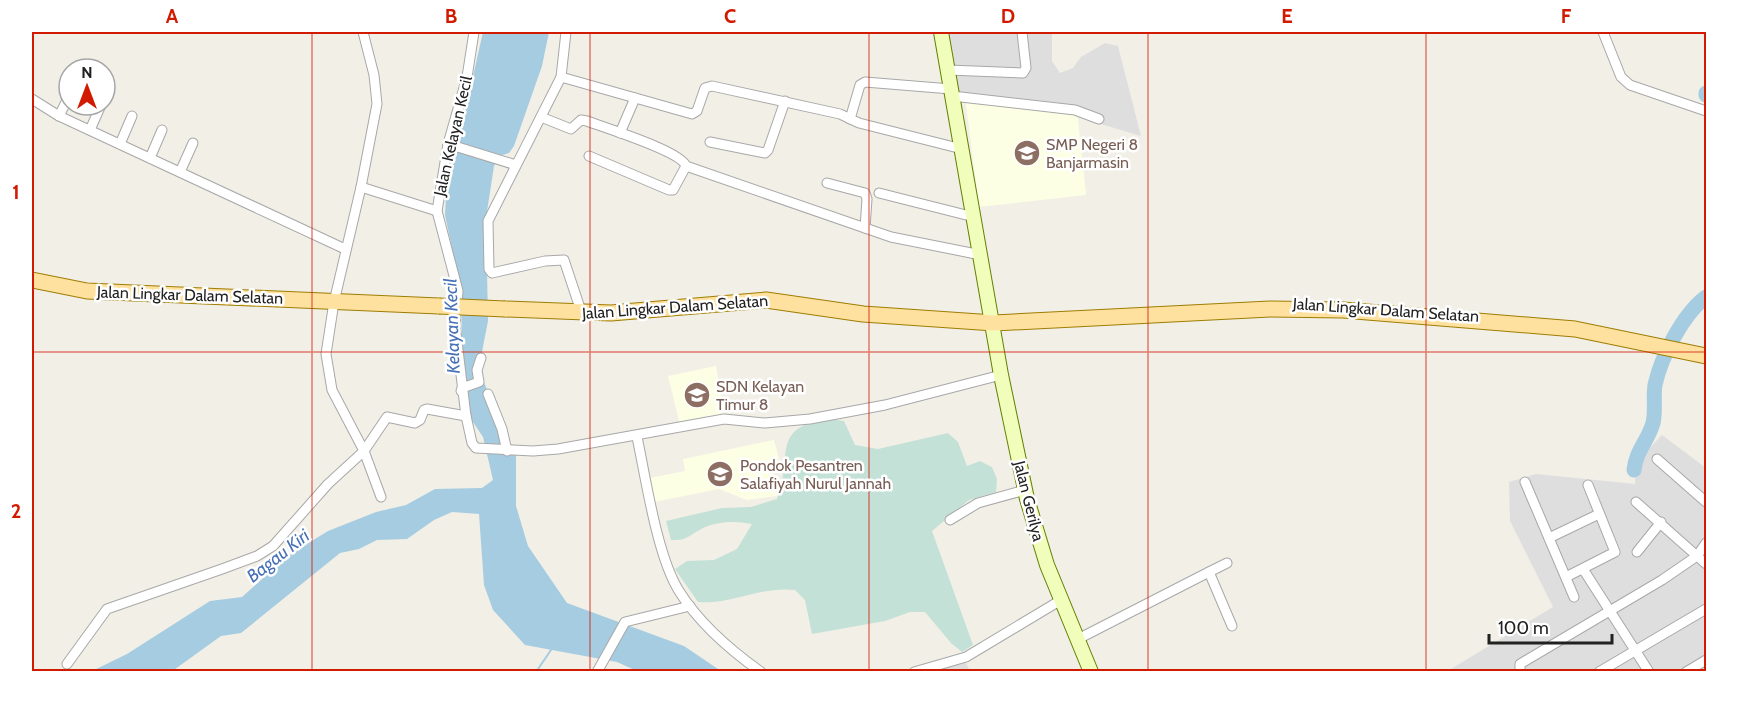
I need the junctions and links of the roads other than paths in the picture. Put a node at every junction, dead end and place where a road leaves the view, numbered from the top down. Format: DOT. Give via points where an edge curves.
graph roads {
  1 [pos="363,32"];
  2 [pos="474,32"];
  3 [pos="566,32"];
  4 [pos="941,32"];
  5 [pos="1022,32"];
  6 [pos="1603,32"];
  7 [pos="948,70"];
  8 [pos="561,77"];
  9 [pos="952,93"];
  10 [pos="635,98"];
  11 [pos="32,99"];
  12 [pos="785,101"];
  13 [pos="1707,111"];
  14 [pos="57,115"];
  15 [pos="132,116"];
  16 [pos="61,117"];
  17 [pos="96,117"];
  18 [pos="541,117"];
  19 [pos="850,118"];
  20 [pos="1100,119"];
  21 [pos="90,130"];
  22 [pos="162,130"];
  23 [pos="620,133"];
  24 [pos="710,142"];
  25 [pos="193,143"];
  26 [pos="120,144"];
  27 [pos="450,144"];
  28 [pos="962,149"];
  29 [pos="589,156"];
  30 [pos="150,158"];
  31 [pos="516,165"];
  32 [pos="686,166"];
  33 [pos="180,172"];
  34 [pos="827,183"];
  35 [pos="361,187"];
  36 [pos="879,193"];
  37 [pos="437,211"];
  38 [pos="974,217"];
  39 [pos="866,228"];
  40 [pos="345,249"];
  41 [pos="981,255"];
  42 [pos="32,280"];
  43 [pos="334,302"];
  44 [pos="582,314"];
  45 [pos="994,322"];
  46 [pos="1682,348"];
  47 [pos="1707,348"];
  48 [pos="1707,356"];
  49 [pos="481,358"];
  50 [pos="1001,375"];
  51 [pos="462,390"];
  52 [pos="488,394"];
  53 [pos="466,417"];
  54 [pos="637,436"];
  55 [pos="364,451"];
  56 [pos="506,451"];
  57 [pos="1657,459"];
  58 [pos="1525,482"];
  59 [pos="1588,485"];
  60 [pos="1025,490"];
  61 [pos="381,497"];
  62 [pos="1636,502"];
  63 [pos="1707,502"];
  64 [pos="1599,514"];
  65 [pos="950,520"];
  66 [pos="1661,522"];
  67 [pos="1549,538"];
  68 [pos="1707,543"];
  69 [pos="1637,552"];
  70 [pos="1697,556"];
  71 [pos="1227,563"];
  72 [pos="1707,564"];
  73 [pos="1583,569"];
  74 [pos="1209,572"];
  75 [pos="1566,578"];
  76 [pos="1574,597"];
  77 [pos="1061,600"];
  78 [pos="690,606"];
  79 [pos="1611,612"];
  80 [pos="1702,612"];
  81 [pos="1232,626"];
  82 [pos="1078,639"];
  83 [pos="1635,652"];
  84 [pos="1705,661"];
  85 [pos="67,664"];
  86 [pos="1521,667"];
  87 [pos="597,672"];
  88 [pos="760,672"];
  89 [pos="914,672"];
  90 [pos="1091,672"];
  91 [pos="1528,672"];
  92 [pos="1599,672"];
  93 [pos="1649,672"];
  94 [pos="1686,672"];
  1 -- 35 [label="street" via="377,104"];
  2 -- 27 [label="street, Jalan Kelayan Kecil"];
  3 -- 8 [label="street"];
  4 -- 7 [label="street, Jalan Gerilya"];
  5 -- 7 [label="street" via="1026,68 1023,73"];
  6 -- 13 [label="street" via="1621,77 1630,85"];
  7 -- 9 [label="street, Jalan Gerilya"];
  8 -- 10 [label="street"];
  8 -- 18 [label="street"];
  9 -- 19 [label="street" via="865,82 860,85"];
  9 -- 20 [label="street" via="1075,110"];
  9 -- 28 [label="street, Jalan Gerilya"];
  10 -- 12 [label="street" via="692,114 708,86"];
  10 -- 23 [label="street"];
  11 -- 14 [label="street"];
  12 -- 19 [label="street"];
  12 -- 24 [label="street" via="765,153"];
  15 -- 26 [label="street"];
  16 -- 21 [label="street"];
  17 -- 21 [label="street"];
  18 -- 23 [label="street" via="571,129 581,120"];
  18 -- 31 [label="street"];
  19 -- 28 [label="street"];
  21 -- 26 [label="street"];
  22 -- 30 [label="street"];
  23 -- 32 [label="street" via="682,158"];
  25 -- 33 [label="street"];
  26 -- 30 [label="street"];
  27 -- 31 [label="street"];
  27 -- 37 [label="street, Jalan Kelayan Kecil"];
  28 -- 38 [label="street, Jalan Gerilya"];
  29 -- 32 [label="street" via="669,190"];
  30 -- 33 [label="street"];
  31 -- 44 [label="street" via="488,221 490,271 564,260"];
  32 -- 39 [label="street"];
  33 -- 40 [label="street"];
  34 -- 39 [label="street" via="865,193"];
  35 -- 37 [label="street"];
  35 -- 40 [label="street"];
  36 -- 38 [label="street"];
  37 -- 51 [label="street, Jalan Kelayan Kecil" via="458,291 455,325"];
  38 -- 41 [label="street, Jalan Gerilya"];
  39 -- 41 [label="street" via="902,240"];
  40 -- 43 [label="street"];
  41 -- 45 [label="street, Jalan Gerilya"];
  42 -- 43 [label="main road, Jalan Lingkar Dalam Selatan" via="87,291"];
  43 -- 44 [label="main road, Jalan Lingkar Dalam Selatan, bridge"];
  43 -- 55 [label="street" via="326,354 329,382"];
  44 -- 45 [label="main road, Jalan Lingkar Dalam Selatan" via="766,300 884,316"];
  45 -- 46 [label="main road, Jalan Lingkar Dalam Selatan" via="1270,309 1343,310 1575,329"];
  45 -- 50 [label="street, Jalan Gerilya"];
  46 -- 47 [label="main road, Jalan Lingkar Dalam Selatan"];
  46 -- 48 [label="main road, Jalan Lingkar Dalam Selatan"];
  49 -- 51 [label="street" via="479,382"];
  50 -- 54 [label="street" via="854,412 786,422 724,419"];
  50 -- 60 [label="street, Jalan Gerilya"];
  51 -- 53 [label="street, Jalan Kelayan Kecil"];
  52 -- 56 [label="street"];
  53 -- 55 [label="street" via="427,409 415,423 387,417"];
  53 -- 56 [label="street, Jalan Kelayan Kecil" via="473,446"];
  54 -- 56 [label="street" via="558,449"];
  54 -- 78 [label="street" via="658,532 674,582"];
  55 -- 61 [label="street"];
  55 -- 85 [label="street" via="328,484 273,546 257,556 107,609"];
  57 -- 63 [label="street"];
  58 -- 67 [label="street"];
  59 -- 64 [label="street"];
  60 -- 65 [label="street" via="978,503"];
  60 -- 77 [label="street, Jalan Gerilya" via="1038,540"];
  62 -- 66 [label="street"];
  64 -- 67 [label="street"];
  64 -- 73 [label="street" via="1615,552"];
  66 -- 69 [label="street"];
  66 -- 70 [label="street"];
  67 -- 75 [label="street"];
  68 -- 70 [label="street"];
  70 -- 72 [label="street"];
  70 -- 79 [label="street"];
  71 -- 74 [label="street"];
  73 -- 75 [label="street"];
  73 -- 79 [label="street"];
  74 -- 81 [label="street"];
  74 -- 82 [label="street"];
  75 -- 76 [label="street"];
  77 -- 82 [label="street, Jalan Gerilya"];
  77 -- 89 [label="street" via="966,657"];
  78 -- 87 [label="street" via="622,624"];
  78 -- 88 [label="street" via="725,644"];
  79 -- 83 [label="street"];
  79 -- 86 [label="street"];
  80 -- 83 [label="street"];
  82 -- 90 [label="street, Jalan Gerilya"];
  83 -- 92 [label="street"];
  83 -- 93 [label="street"];
  84 -- 94 [label="street"];
  86 -- 91 [label="street"];
}
